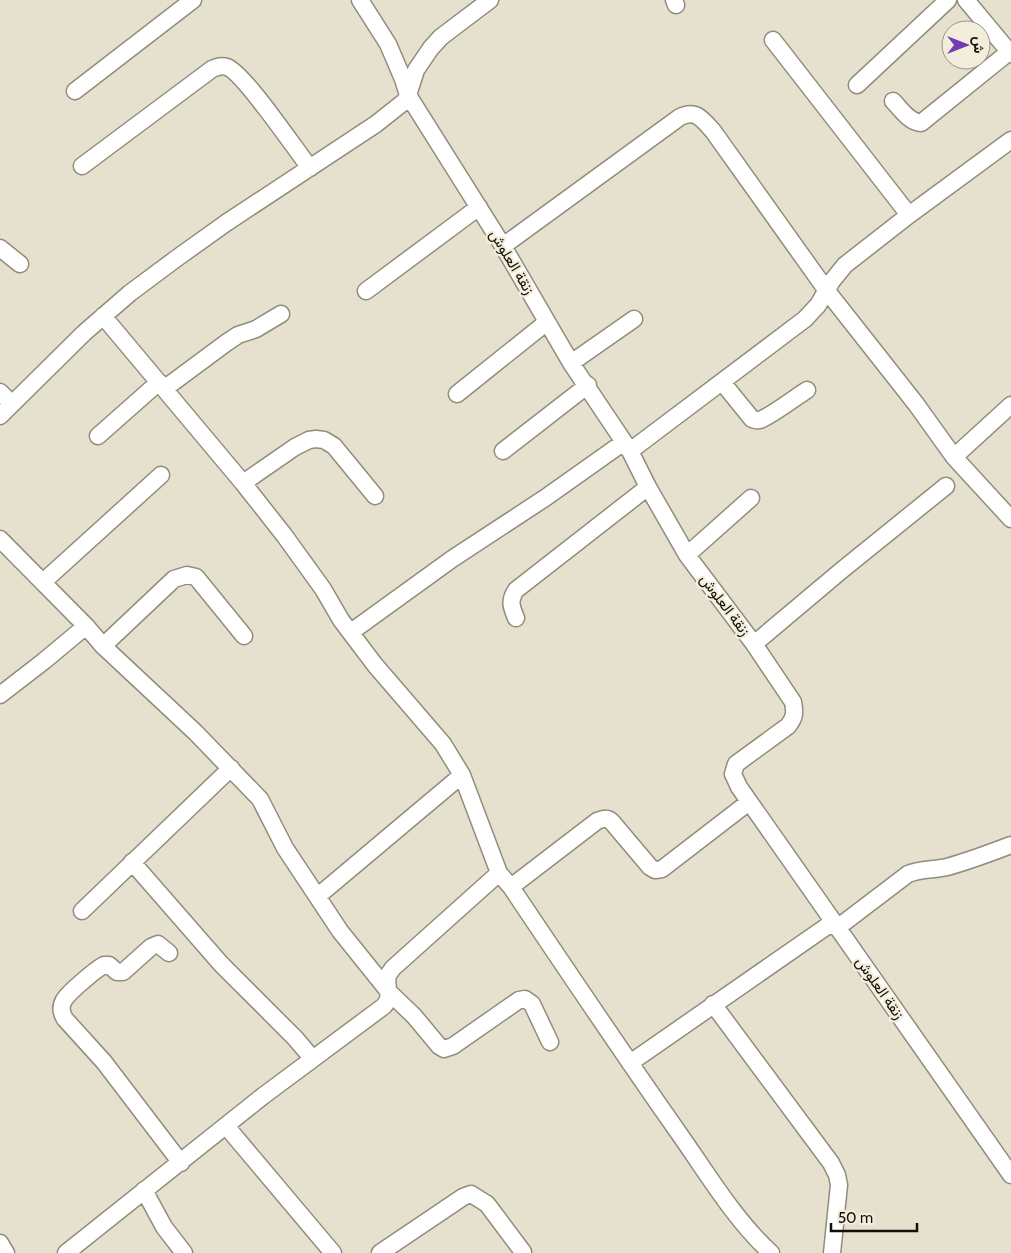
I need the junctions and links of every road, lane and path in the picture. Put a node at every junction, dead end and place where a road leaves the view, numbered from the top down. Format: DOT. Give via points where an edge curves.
graph roads {
  1 [pos="193,0"];
  2 [pos="360,0"];
  3 [pos="490,0"];
  4 [pos="948,0"];
  5 [pos="966,0"];
  6 [pos="773,40"];
  7 [pos="1010,53"];
  8 [pos="857,85"];
  9 [pos="75,91"];
  10 [pos="408,95"];
  11 [pos="893,102"];
  12 [pos="1011,140"];
  13 [pos="82,166"];
  14 [pos="310,168"];
  15 [pos="479,207"];
  16 [pos="909,214"];
  17 [pos="503,246"];
  18 [pos="0,248"];
  19 [pos="20,264"];
  20 [pos="366,291"];
  21 [pos="827,291"];
  22 [pos="281,314"];
  23 [pos="103,316"];
  24 [pos="634,319"];
  25 [pos="547,322"];
  26 [pos="571,363"];
  27 [pos="722,382"];
  28 [pos="162,385"];
  29 [pos="588,385"];
  30 [pos="806,390"];
  31 [pos="0,392"];
  32 [pos="457,394"];
  33 [pos="12,404"];
  34 [pos="1011,405"];
  35 [pos="0,416"];
  36 [pos="98,436"];
  37 [pos="627,447"];
  38 [pos="503,452"];
  39 [pos="954,456"];
  40 [pos="161,475"];
  41 [pos="243,483"];
  42 [pos="946,486"];
  43 [pos="648,487"];
  44 [pos="375,496"];
  45 [pos="751,498"];
  46 [pos="1011,518"];
  47 [pos="0,539"];
  48 [pos="687,555"];
  49 [pos="43,582"];
  50 [pos="516,618"];
  51 [pos="86,626"];
  52 [pos="351,632"];
  53 [pos="244,636"];
  54 [pos="754,644"];
  55 [pos="103,646"];
  56 [pos="0,695"];
  57 [pos="231,768"];
  58 [pos="462,775"];
  59 [pos="749,802"];
  60 [pos="1011,845"];
  61 [pos="132,862"];
  62 [pos="499,873"];
  63 [pos="511,887"];
  64 [pos="318,896"];
  65 [pos="82,911"];
  66 [pos="835,925"];
  67 [pos="169,953"];
  68 [pos="389,992"];
  69 [pos="713,1004"];
  70 [pos="550,1042"];
  71 [pos="312,1058"];
  72 [pos="630,1063"];
  73 [pos="226,1126"];
  74 [pos="181,1163"];
  75 [pos="1011,1175"];
  76 [pos="144,1190"];
  77 [pos="0,1242"];
  78 [pos="523,1252"];
  79 [pos="6,1253"];
  80 [pos="66,1253"];
  81 [pos="184,1253"];
  82 [pos="333,1253"];
  83 [pos="380,1253"];
  84 [pos="771,1253"];
  85 [pos="832,1253"];
  1 -- 9 [label="street"];
  2 -- 10 [label="street, زنقة العلوش" via="388,44"];
  3 -- 10 [label="street" via="431,48 416,70"];
  4 -- 8 [label="street"];
  5 -- 7 [label="street"];
  6 -- 16 [label="street"];
  7 -- 11 [label="street" via="921,123 908,117"];
  10 -- 14 [label="street" via="376,124"];
  10 -- 15 [label="street, زنقة العلوش"];
  12 -- 16 [label="street"];
  13 -- 14 [label="street" via="205,74 225,66 241,78"];
  14 -- 23 [label="street" via="176,258"];
  15 -- 17 [label="street, زنقة العلوش"];
  15 -- 20 [label="street"];
  16 -- 21 [label="street" via="845,265"];
  17 -- 21 [label="street" via="687,113 702,118 713,131"];
  17 -- 25 [label="street, زنقة العلوش"];
  18 -- 19 [label="street"];
  21 -- 27 [label="street" via="805,319"];
  21 -- 39 [label="street"];
  22 -- 28 [label="street" via="256,329 238,335"];
  23 -- 28 [label="street"];
  23 -- 33 [label="street"];
  24 -- 26 [label="street"];
  25 -- 26 [label="street, زنقة العلوش"];
  25 -- 32 [label="street"];
  26 -- 29 [label="street, زنقة العلوش"];
  27 -- 30 [label="street" via="755,420 768,416"];
  27 -- 37 [label="street"];
  28 -- 36 [label="street"];
  28 -- 41 [label="street"];
  29 -- 37 [label="street, زنقة العلوش"];
  29 -- 38 [label="street"];
  31 -- 33 [label="street"];
  33 -- 35 [label="street"];
  34 -- 39 [label="street"];
  37 -- 43 [label="street, زنقة العلوش"];
  37 -- 52 [label="street" via="452,559"];
  39 -- 46 [label="street"];
  40 -- 49 [label="street"];
  41 -- 44 [label="street" via="295,447 316,439 334,446"];
  41 -- 52 [label="street" via="284,535"];
  42 -- 54 [label="street"];
  43 -- 48 [label="street, زنقة العلوش"];
  43 -- 50 [label="street" via="516,590 511,598"];
  45 -- 48 [label="street"];
  47 -- 49 [label="street"];
  48 -- 54 [label="street, زنقة العلوش"];
  49 -- 51 [label="street"];
  51 -- 55 [label="street"];
  51 -- 56 [label="street"];
  52 -- 58 [label="street" via="443,744"];
  53 -- 55 [label="street" via="196,577 187,575 174,579"];
  54 -- 59 [label="street, زنقة العلوش" via="793,702 795,712 788,726 736,764 734,778"];
  55 -- 57 [label="street"];
  57 -- 61 [label="street"];
  57 -- 64 [label="street" via="260,799 285,848"];
  58 -- 62 [label="street"];
  58 -- 64 [label="street"];
  59 -- 63 [label="street" via="662,869 650,867 612,822 604,818"];
  59 -- 66 [label="street, زنقة العلوش"];
  60 -- 66 [label="street" via="957,864 908,874"];
  61 -- 65 [label="street"];
  61 -- 71 [label="street" via="221,964"];
  62 -- 63 [label="street"];
  62 -- 68 [label="street" via="393,968 387,979"];
  63 -- 72 [label="street"];
  64 -- 68 [label="street" via="340,931"];
  66 -- 69 [label="street"];
  66 -- 75 [label="street, زنقة العلوش"];
  67 -- 74 [label="street" via="158,944 123,972 117,972 109,965 101,966 64,1000 61,1007 65,1019 104,1062"];
  68 -- 70 [label="street" via="444,1048 525,999 532,1004"];
  68 -- 71 [label="street" via="388,1001 380,1009"];
  69 -- 72 [label="street"];
  69 -- 85 [label="street" via="837,1175 839,1195"];
  71 -- 73 [label="street"];
  72 -- 84 [label="street" via="732,1209"];
  73 -- 74 [label="street"];
  73 -- 82 [label="street"];
  74 -- 76 [label="street"];
  76 -- 80 [label="street"];
  76 -- 81 [label="street" via="164,1227"];
  77 -- 79 [label="street"];
  78 -- 83 [label="street" via="487,1204 471,1194"];
}
